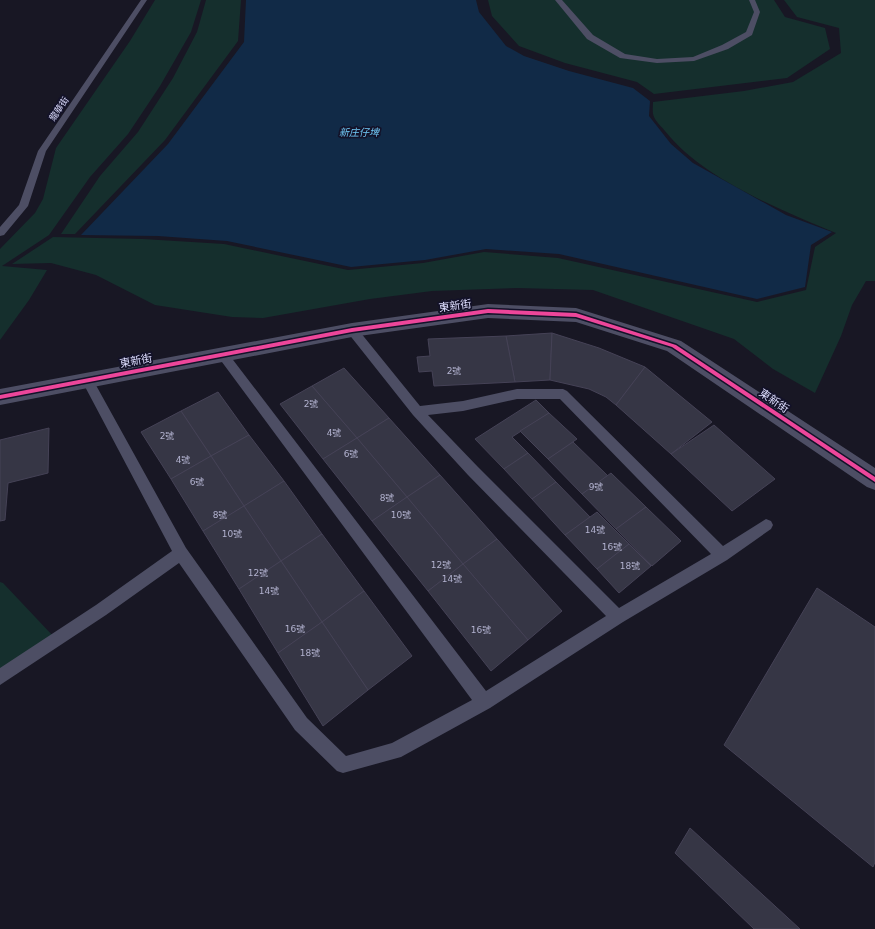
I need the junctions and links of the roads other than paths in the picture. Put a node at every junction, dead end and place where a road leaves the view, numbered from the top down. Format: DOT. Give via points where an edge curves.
graph roads {
  1 [pos="144,0"];
  2 [pos="558,0"];
  3 [pos="752,0"];
  4 [pos="0,233"];
  5 [pos="352,330"];
  6 [pos="223,355"];
  7 [pos="88,381"];
  8 [pos="0,397"];
  9 [pos="417,411"];
  10 [pos="875,480"];
  11 [pos="766,525"];
  12 [pos="181,553"];
  13 [pos="722,555"];
  14 [pos="618,617"];
  15 [pos="0,677"];
  16 [pos="484,702"];
  1 -- 4 [label="lane, 龍華街" via="42,151 24,206"];
  2 -- 3 [label="lane" via="590,37 623,56 657,61 694,59 725,47 749,33 757,12"];
  5 -- 6 [label="street, 東新街"];
  5 -- 9 [label="lane"];
  5 -- 10 [label="street, 東新街" via="488,311 576,315 674,346"];
  6 -- 7 [label="street, 東新街"];
  6 -- 16 [label="lane"];
  7 -- 8 [label="street, 東新街"];
  7 -- 12 [label="lane"];
  9 -- 13 [label="lane" via="463,406 517,394 563,394"];
  9 -- 14 [label="lane"];
  11 -- 13 [label="lane"];
  12 -- 15 [label="lane"];
  12 -- 16 [label="lane" via="301,724 343,765 395,751"];
  13 -- 14 [label="lane"];
  14 -- 16 [label="lane"];
}
